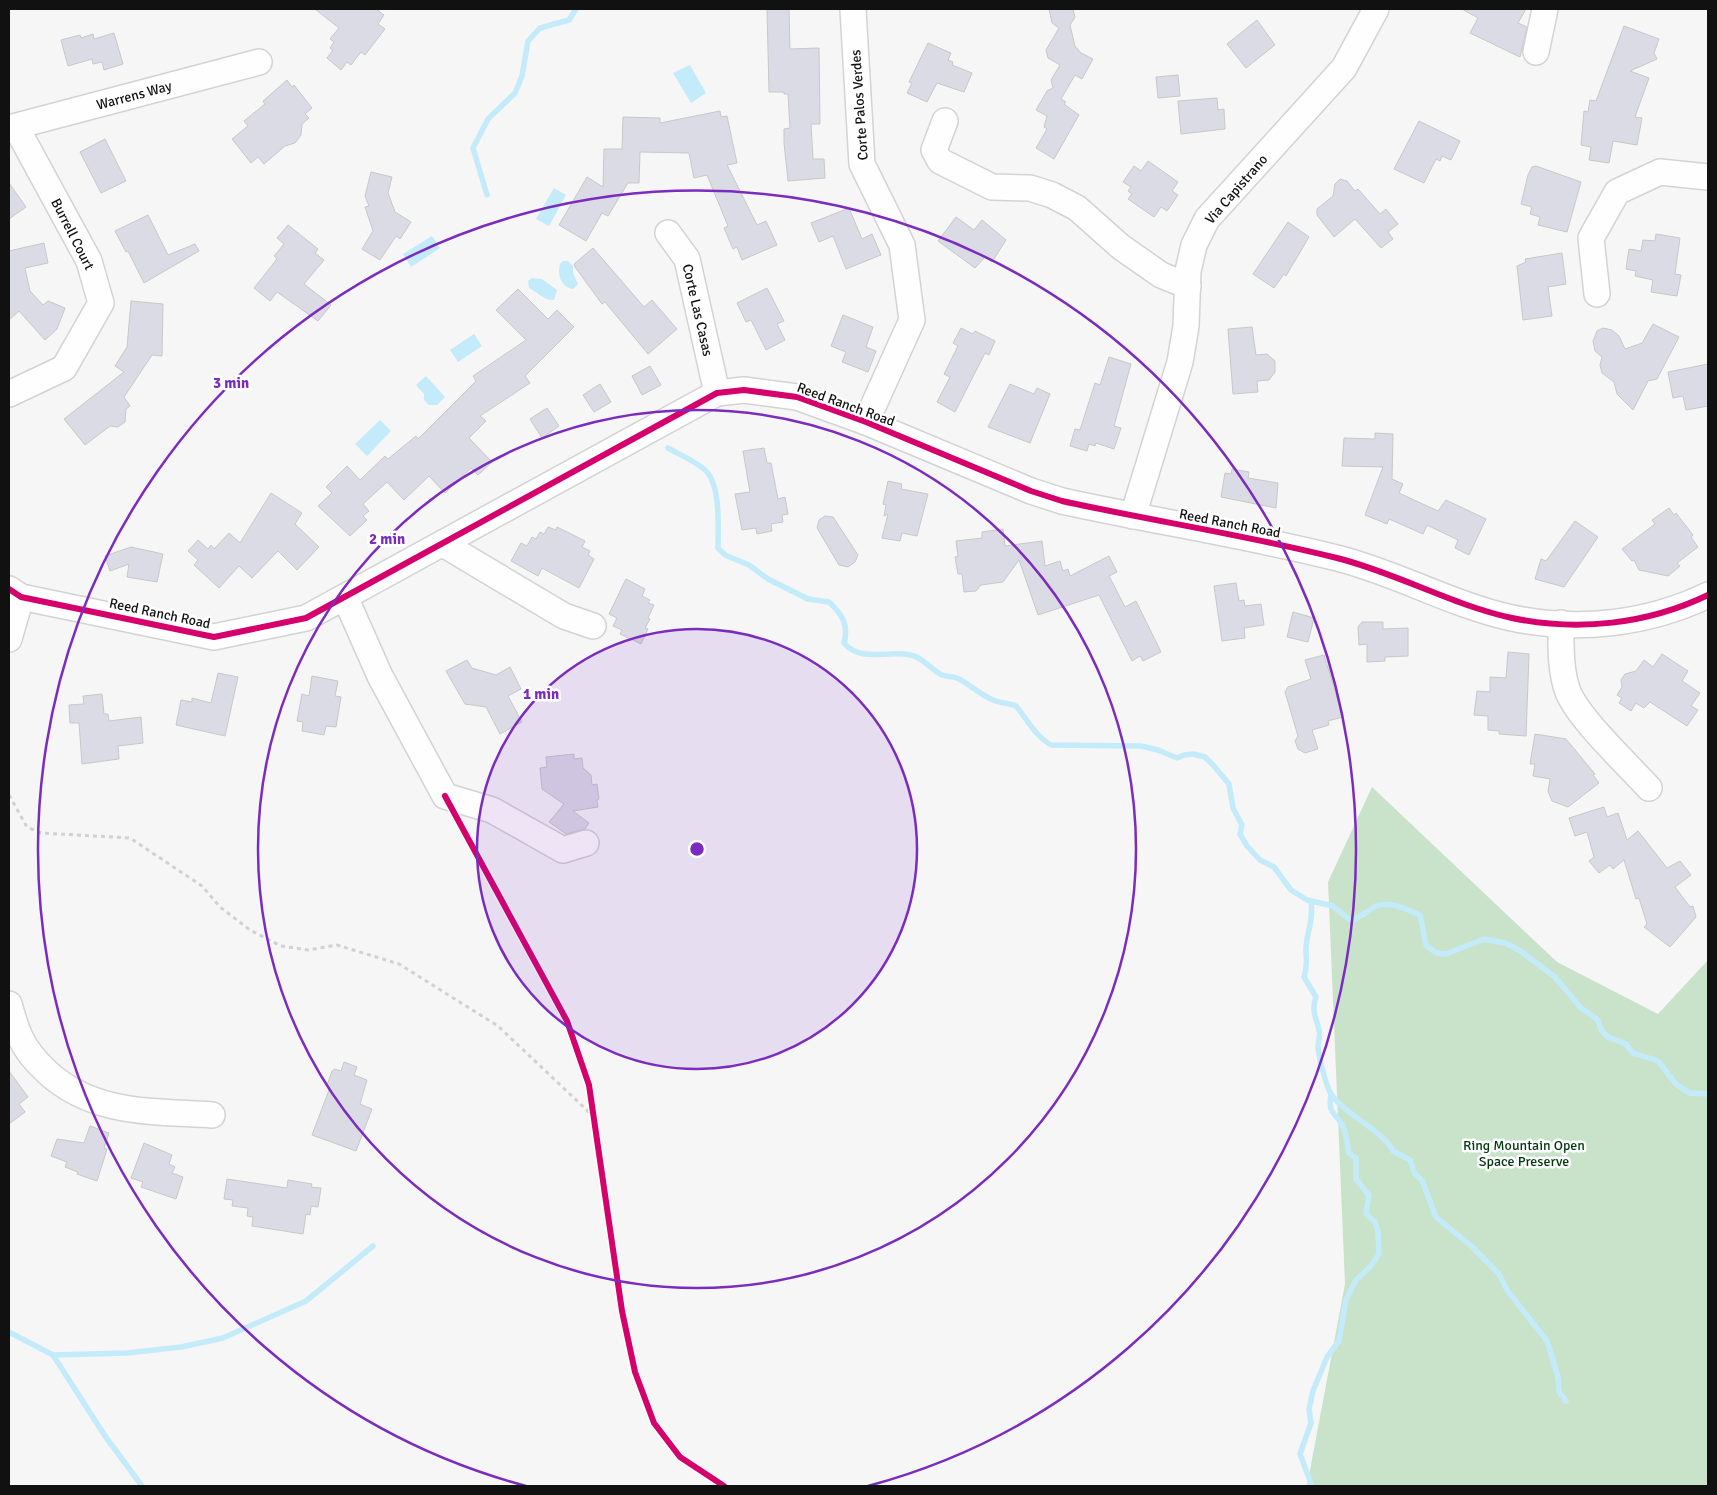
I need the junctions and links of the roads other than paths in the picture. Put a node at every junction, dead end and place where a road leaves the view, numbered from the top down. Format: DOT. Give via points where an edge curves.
graph roads {
  1 [pos="853,9"];
  2 [pos="1355,9"];
  3 [pos="1376,9"];
  4 [pos="1546,9"];
  5 [pos="1362,36"];
  6 [pos="1536,52"];
  7 [pos="259,62"];
  8 [pos="945,121"];
  9 [pos="13,128"];
  10 [pos="1708,177"];
  11 [pos="668,233"];
  12 [pos="1188,286"];
  13 [pos="1597,294"];
  14 [pos="716,393"];
  15 [pos="9,394"];
  16 [pos="866,422"];
  17 [pos="1133,516"];
  18 [pos="443,544"];
  19 [pos="15,593"];
  20 [pos="1708,595"];
  21 [pos="345,597"];
  22 [pos="1561,623"];
  23 [pos="593,626"];
  24 [pos="9,639"];
  25 [pos="1649,788"];
  26 [pos="586,843"];
  27 [pos="9,1004"];
  28 [pos="212,1114"];
  1 -- 16 [label="street, Corte Palos Verdes" via="862,164 902,245 912,320"];
  2 -- 5 [label="street" via="1354,20"];
  3 -- 5 [label="street, Via Capistrano"];
  4 -- 6 [label="street"];
  5 -- 12 [label="street, Via Capistrano" via="1344,68 1207,219 1194,245"];
  7 -- 9 [label="street, Warrens Way"];
  8 -- 12 [label="street" via="934,150 940,161 992,187 1030,188 1052,195 1077,208 1161,276"];
  9 -- 15 [label="street, Burrell Court" via="89,261 102,303 64,368"];
  10 -- 13 [label="street" via="1660,172 1617,192 1591,238"];
  11 -- 14 [label="street, Corte Las Casas" via="687,258"];
  12 -- 17 [label="street, Via Capistrano" via="1180,362"];
  14 -- 16 [label="street, Reed Ranch Road" via="744,390 797,397"];
  14 -- 18 [label="street, Reed Ranch Road"];
  16 -- 17 [label="street, Reed Ranch Road" via="1031,491"];
  17 -- 22 [label="street, Reed Ranch Road" via="1359,563 1478,608 1513,618"];
  18 -- 21 [label="street, Reed Ranch Road"];
  18 -- 23 [label="street" via="564,616"];
  19 -- 21 [label="street, Reed Ranch Road" via="214,637 306,618"];
  19 -- 24 [label="street"];
  20 -- 22 [label="street, Reed Ranch Road" via="1630,621"];
  21 -- 26 [label="street" via="380,676 445,796 492,810 563,850"];
  22 -- 25 [label="street" via="1560,655 1568,691 1580,712"];
  27 -- 28 [label="street" via="20,1038 38,1064 79,1096 104,1105 130,1109"];
}
